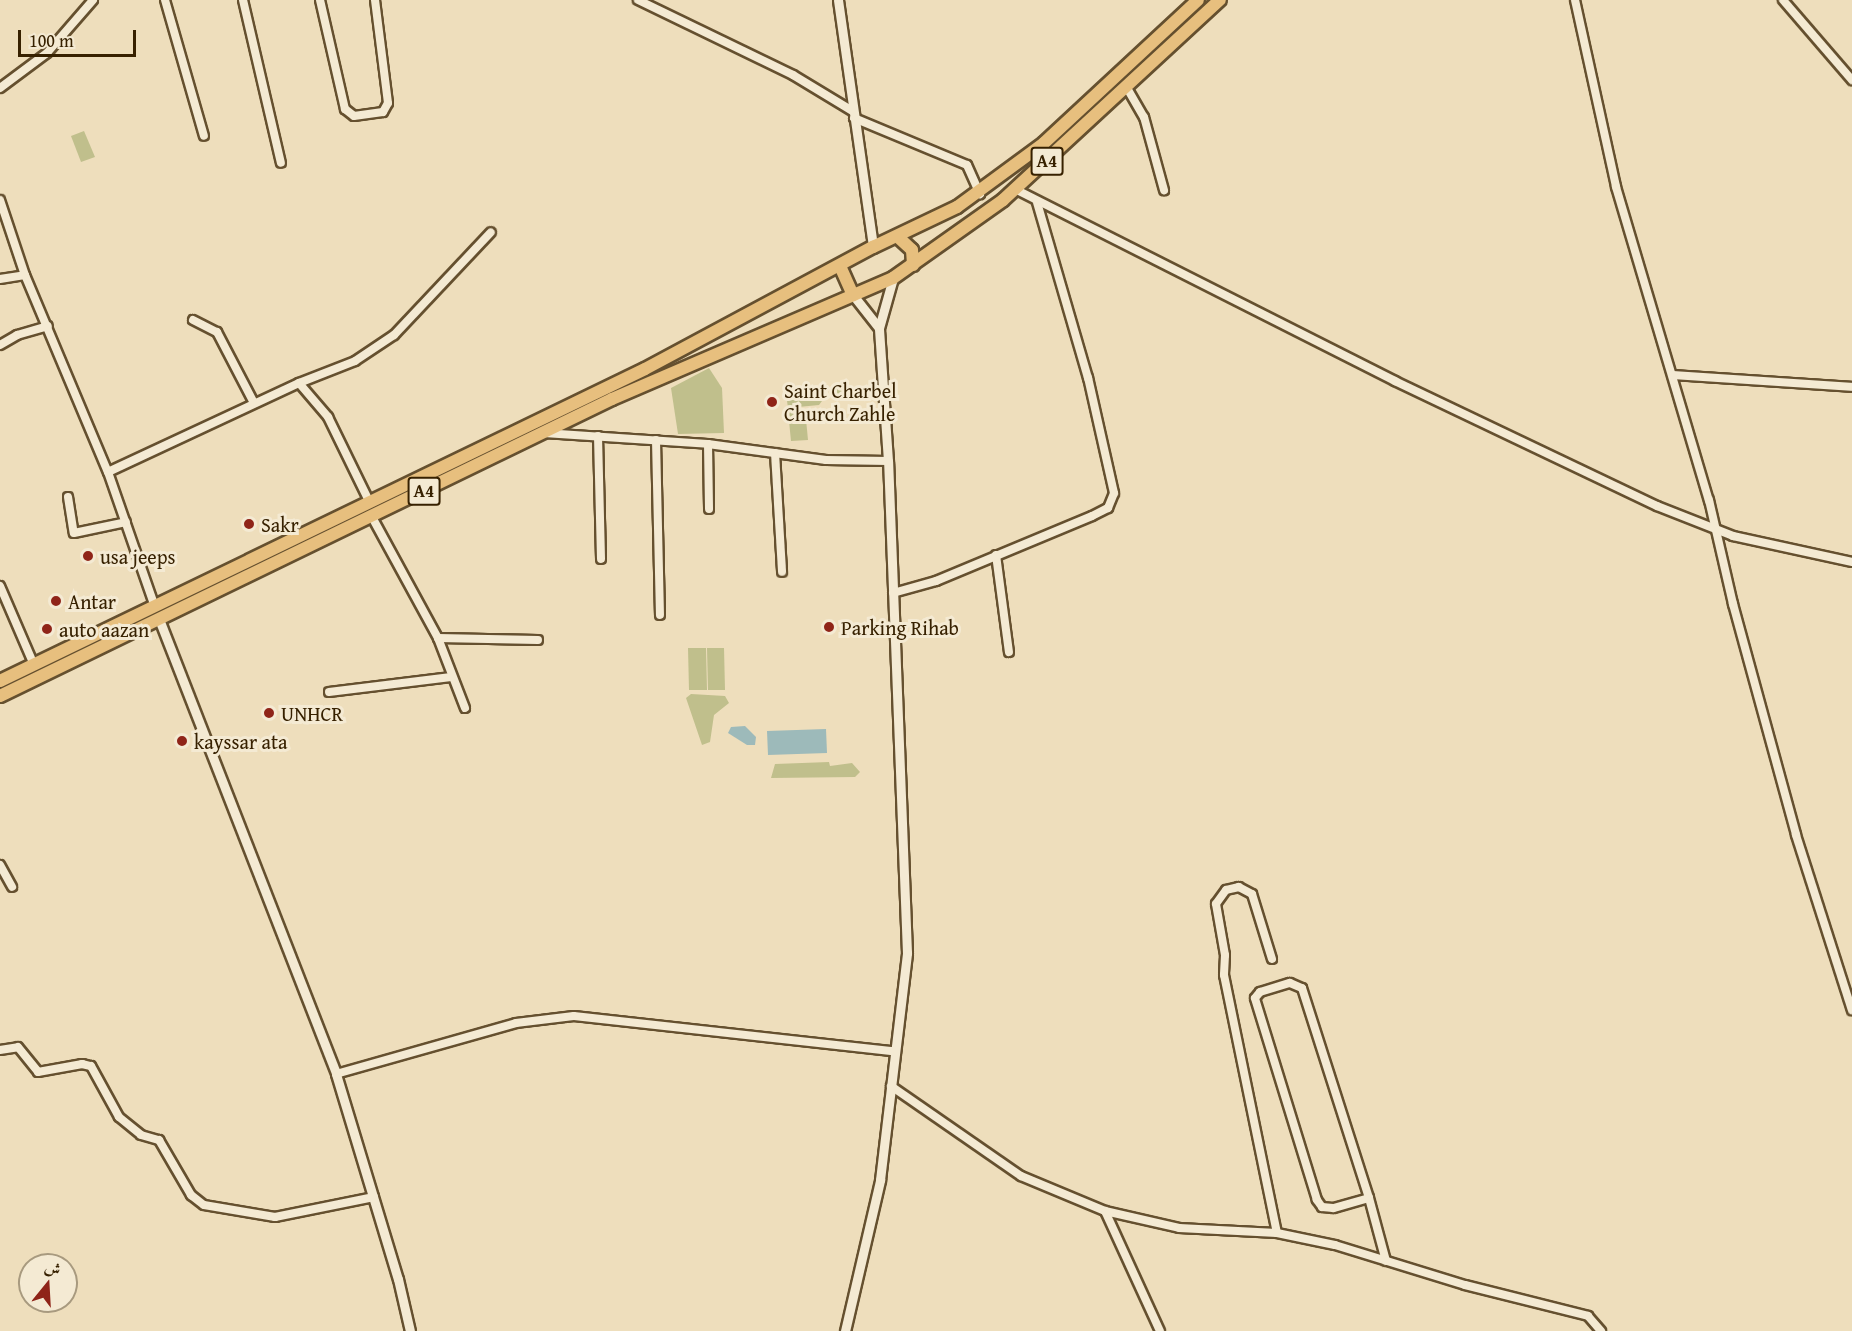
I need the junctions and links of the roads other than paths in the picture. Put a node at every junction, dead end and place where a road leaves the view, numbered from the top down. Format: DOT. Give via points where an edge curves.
graph roads {
  1 [pos="93,0"];
  2 [pos="165,0"];
  3 [pos="243,0"];
  4 [pos="320,0"];
  5 [pos="375,0"];
  6 [pos="638,0"];
  7 [pos="838,0"];
  8 [pos="1198,0"];
  9 [pos="1220,0"];
  10 [pos="1575,0"];
  11 [pos="1783,0"];
  12 [pos="1849,72"];
  13 [pos="1852,80"];
  14 [pos="0,88"];
  15 [pos="1127,88"];
  16 [pos="854,115"];
  17 [pos="204,136"];
  18 [pos="281,163"];
  19 [pos="1015,189"];
  20 [pos="1164,190"];
  21 [pos="980,194"];
  22 [pos="0,200"];
  23 [pos="1037,202"];
  24 [pos="491,232"];
  25 [pos="898,237"];
  26 [pos="873,247"];
  27 [pos="913,265"];
  28 [pos="840,266"];
  29 [pos="25,275"];
  30 [pos="893,278"];
  31 [pos="0,279"];
  32 [pos="853,295"];
  33 [pos="193,320"];
  34 [pos="48,326"];
  35 [pos="879,328"];
  36 [pos="2,340"];
  37 [pos="1673,375"];
  38 [pos="298,383"];
  39 [pos="1852,387"];
  40 [pos="254,403"];
  41 [pos="543,433"];
  42 [pos="598,435"];
  43 [pos="656,440"];
  44 [pos="708,444"];
  45 [pos="775,453"];
  46 [pos="888,461"];
  47 [pos="108,472"];
  48 [pos="68,497"];
  49 [pos="369,501"];
  50 [pos="709,509"];
  51 [pos="372,517"];
  52 [pos="126,522"];
  53 [pos="1714,529"];
  54 [pos="996,555"];
  55 [pos="601,559"];
  56 [pos="1852,562"];
  57 [pos="782,572"];
  58 [pos="0,586"];
  59 [pos="893,592"];
  60 [pos="154,604"];
  61 [pos="660,615"];
  62 [pos="159,619"];
  63 [pos="438,638"];
  64 [pos="538,640"];
  65 [pos="1009,652"];
  66 [pos="34,665"];
  67 [pos="451,677"];
  68 [pos="0,681"];
  69 [pos="329,692"];
  70 [pos="0,696"];
  71 [pos="465,708"];
  72 [pos="0,865"];
  73 [pos="12,887"];
  74 [pos="1272,958"];
  75 [pos="1852,1009"];
  76 [pos="0,1050"];
  77 [pos="893,1052"];
  78 [pos="336,1074"];
  79 [pos="891,1086"];
  80 [pos="374,1197"];
  81 [pos="1369,1198"];
  82 [pos="1105,1211"];
  83 [pos="1277,1233"];
  84 [pos="1386,1261"];
  85 [pos="410,1331"];
  86 [pos="845,1331"];
  87 [pos="1161,1331"];
  88 [pos="1601,1331"];
  1 -- 14 [label="street" via="47,53"];
  2 -- 17 [label="street"];
  3 -- 18 [label="street"];
  4 -- 5 [label="street" via="345,110 354,116 383,112 388,103"];
  6 -- 16 [label="street" via="792,75"];
  7 -- 16 [label="street" via="851,69"];
  8 -- 21 [label="highway, A4" via="1044,143"];
  9 -- 15 [label="highway, A4"];
  10 -- 37 [label="street" via="1600,125"];
  11 -- 12 [label="street"];
  12 -- 13 [label="street"];
  15 -- 19 [label="highway, A4"];
  15 -- 20 [label="street" via="1144,117"];
  16 -- 21 [label="street" via="967,165 978,181"];
  16 -- 26 [label="street"];
  19 -- 23 [label="street"];
  19 -- 27 [label="highway, A4"];
  21 -- 25 [label="highway, A4"];
  22 -- 29 [label="street"];
  23 -- 53 [label="street" via="1395,381 1657,506"];
  23 -- 54 [label="street" via="1088,378 1114,493 1107,508"];
  24 -- 38 [label="street" via="394,335 355,361"];
  25 -- 26 [label="highway, A4"];
  25 -- 27 [label="highway" via="912,250"];
  26 -- 28 [label="highway, A4"];
  27 -- 30 [label="highway, A4"];
  28 -- 32 [label="highway"];
  28 -- 49 [label="highway, A4" via="645,369"];
  29 -- 31 [label="street"];
  29 -- 34 [label="street"];
  30 -- 32 [label="highway, A4"];
  30 -- 35 [label="street"];
  32 -- 35 [label="street"];
  32 -- 41 [label="highway, A4" via="644,384"];
  33 -- 40 [label="street" via="217,332"];
  34 -- 36 [label="street"];
  34 -- 47 [label="street"];
  35 -- 46 [label="street"];
  37 -- 39 [label="street"];
  37 -- 53 [label="street"];
  38 -- 40 [label="street"];
  38 -- 49 [label="street" via="328,417"];
  40 -- 47 [label="street"];
  41 -- 42 [label="street"];
  41 -- 51 [label="highway, A4"];
  42 -- 43 [label="street"];
  42 -- 55 [label="street"];
  43 -- 44 [label="street"];
  43 -- 61 [label="street"];
  44 -- 45 [label="street"];
  44 -- 50 [label="street"];
  45 -- 46 [label="street" via="826,460"];
  45 -- 57 [label="street"];
  46 -- 59 [label="street"];
  47 -- 52 [label="street"];
  48 -- 52 [label="street" via="74,533"];
  49 -- 60 [label="highway, A4"];
  51 -- 62 [label="highway, A4"];
  51 -- 63 [label="street"];
  52 -- 60 [label="street"];
  53 -- 56 [label="street"];
  53 -- 75 [label="street" via="1796,836"];
  54 -- 59 [label="street" via="936,581"];
  54 -- 65 [label="street"];
  58 -- 66 [label="street"];
  59 -- 77 [label="street" via="907,953"];
  60 -- 66 [label="highway, A4"];
  62 -- 70 [label="highway, A4"];
  62 -- 78 [label="street"];
  63 -- 64 [label="street"];
  63 -- 67 [label="street"];
  66 -- 68 [label="highway, A4"];
  67 -- 69 [label="street"];
  67 -- 71 [label="street"];
  72 -- 73 [label="street"];
  74 -- 83 [label="street" via="1252,894 1239,887 1226,890 1215,904 1225,955 1224,975"];
  76 -- 80 [label="street" via="18,1047 38,1072 91,1066 119,1117 141,1135 159,1140 199,1203 275,1216"];
  77 -- 78 [label="street" via="574,1017 516,1023"];
  77 -- 79 [label="street"];
  78 -- 80 [label="street"];
  79 -- 82 [label="street" via="1027,1179"];
  79 -- 86 [label="street" via="880,1180"];
  80 -- 85 [label="street"];
  81 -- 81 [label="street" via="1302,988 1290,983 1260,992 1255,998 1317,1200 1322,1207 1333,1208"];
  81 -- 84 [label="street"];
  82 -- 83 [label="street" via="1179,1228"];
  82 -- 87 [label="street"];
  83 -- 84 [label="street"];
  84 -- 88 [label="street" via="1588,1316"];
}
